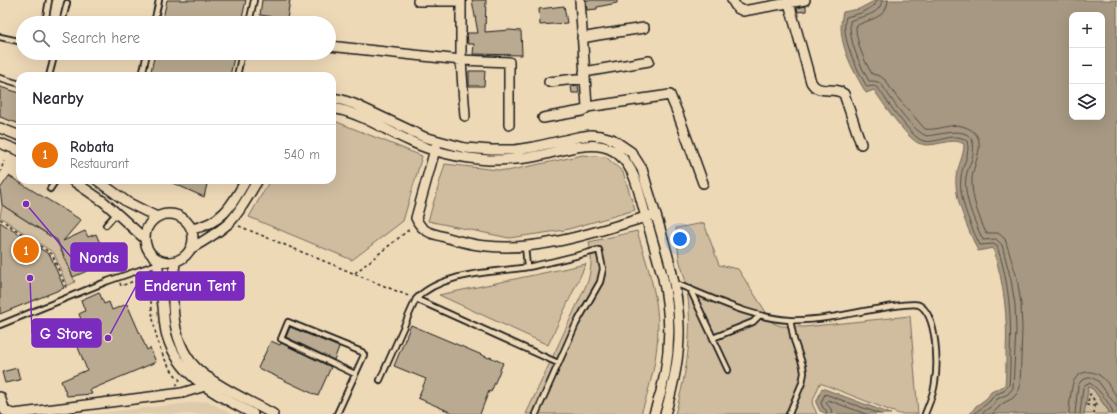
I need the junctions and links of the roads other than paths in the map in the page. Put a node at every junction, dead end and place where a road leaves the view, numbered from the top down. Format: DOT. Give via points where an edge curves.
graph roads {
  1 [pos="49,0"];
  2 [pos="159,0"];
  3 [pos="254,0"];
  4 [pos="461,0"];
  5 [pos="580,0"];
  6 [pos="732,0"];
  7 [pos="805,0"];
  8 [pos="418,1"];
  9 [pos="67,3"];
  10 [pos="789,3"];
  11 [pos="46,16"];
  12 [pos="64,16"];
  13 [pos="156,16"];
  14 [pos="251,16"];
  15 [pos="644,28"];
  16 [pos="0,37"];
  17 [pos="582,38"];
  18 [pos="16,40"];
  19 [pos="336,47"];
  20 [pos="53,60"];
  21 [pos="145,60"];
  22 [pos="240,60"];
  23 [pos="461,60"];
  24 [pos="649,61"];
  25 [pos="50,72"];
  26 [pos="143,72"];
  27 [pos="238,72"];
  28 [pos="585,75"];
  29 [pos="0,78"];
  30 [pos="549,82"];
  31 [pos="16,83"];
  32 [pos="336,99"];
  33 [pos="587,107"];
  34 [pos="336,109"];
  35 [pos="464,116"];
  36 [pos="543,118"];
  37 [pos="509,125"];
  38 [pos="3,129"];
  39 [pos="408,129"];
  40 [pos="16,134"];
  41 [pos="403,138"];
  42 [pos="438,142"];
  43 [pos="1,143"];
  44 [pos="861,144"];
  45 [pos="16,149"];
  46 [pos="435,151"];
  47 [pos="703,183"];
  48 [pos="53,184"];
  49 [pos="78,184"];
  50 [pos="102,184"];
  51 [pos="244,184"];
  52 [pos="256,184"];
  53 [pos="50,189"];
  54 [pos="117,213"];
  55 [pos="655,214"];
  56 [pos="157,217"];
  57 [pos="646,217"];
  58 [pos="106,225"];
  59 [pos="191,229"];
  60 [pos="144,238"];
  61 [pos="525,246"];
  62 [pos="190,249"];
  63 [pos="159,262"];
  64 [pos="175,262"];
  65 [pos="527,267"];
  66 [pos="674,283"];
  67 [pos="690,289"];
  68 [pos="416,299"];
  69 [pos="759,316"];
  70 [pos="790,320"];
  71 [pos="0,325"];
  72 [pos="713,338"];
  73 [pos="558,363"];
  74 [pos="728,370"];
  75 [pos="355,374"];
  76 [pos="210,378"];
  77 [pos="380,380"];
  78 [pos="204,386"];
  79 [pos="0,397"];
  80 [pos="14,414"];
  81 [pos="253,414"];
  82 [pos="273,414"];
  83 [pos="337,414"];
  84 [pos="536,414"];
  85 [pos="654,414"];
  86 [pos="664,414"];
  87 [pos="789,414"];
  88 [pos="925,414"];
  1 -- 11 [label="lane"];
  2 -- 13 [label="lane"];
  3 -- 14 [label="lane"];
  4 -- 8 [label="street"];
  4 -- 23 [label="street"];
  5 -- 17 [label="street"];
  6 -- 10 [label="street" via="740,11"];
  7 -- 10 [label="street"];
  9 -- 12 [label="lane"];
  10 -- 44 [label="street" via="814,88 838,90 844,94"];
  15 -- 17 [label="street"];
  16 -- 18 [label="lane"];
  17 -- 28 [label="street"];
  19 -- 23 [label="street"];
  20 -- 25 [label="lane"];
  21 -- 26 [label="lane"];
  22 -- 27 [label="lane"];
  23 -- 35 [label="street"];
  23 -- 37 [label="street" via="510,62"];
  24 -- 28 [label="street"];
  28 -- 30 [label="street"];
  28 -- 33 [label="street"];
  29 -- 31 [label="lane"];
  32 -- 39 [label="street" via="354,104"];
  33 -- 36 [label="street" via="582,111"];
  33 -- 47 [label="street" via="670,95"];
  34 -- 41 [label="street"];
  38 -- 40 [label="street"];
  38 -- 43 [label="street"];
  39 -- 41 [label="street"];
  39 -- 42 [label="street"];
  41 -- 46 [label="street"];
  42 -- 46 [label="street"];
  42 -- 55 [label="street" via="465,148 515,150 591,135 612,139 631,152 637,160"];
  43 -- 45 [label="street"];
  46 -- 57 [label="street" via="463,158 490,160 516,159 591,145 608,148 624,159 633,172"];
  46 -- 61 [label="street" via="417,213 418,222 425,230 475,244 498,247"];
  48 -- 53 [label="lane"];
  49 -- 54 [label="street"];
  50 -- 56 [label="street" via="127,202"];
  51 -- 59 [label="street" via="223,215 206,226"];
  52 -- 62 [label="street" via="230,222"];
  54 -- 58 [label="lane"];
  54 -- 60 [label="street"];
  55 -- 57 [label="street"];
  55 -- 66 [label="street"];
  56 -- 59 [label="street" via="168,214 180,217"];
  56 -- 60 [label="street" via="148,226"];
  57 -- 61 [label="street" via="561,240"];
  57 -- 85 [label="street" via="664,278 670,329 666,370"];
  59 -- 62 [label="street" via="193,239"];
  60 -- 63 [label="street" via="149,253"];
  61 -- 65 [label="lane"];
  62 -- 64 [label="street" via="184,257"];
  63 -- 64 [label="street"];
  63 -- 71 [label="lane"];
  63 -- 78 [label="street" via="167,335 171,347 187,373"];
  64 -- 76 [label="street" via="173,307 176,332 190,361"];
  65 -- 68 [label="lane" via="448,280 422,292"];
  65 -- 73 [label="lane" via="599,250 603,269 600,282"];
  66 -- 67 [label="lane"];
  66 -- 86 [label="street" via="679,341 671,393"];
  67 -- 69 [label="lane"];
  67 -- 72 [label="lane"];
  68 -- 73 [label="lane"];
  68 -- 77 [label="lane"];
  69 -- 70 [label="lane"];
  69 -- 72 [label="lane" via="753,322"];
  70 -- 87 [label="lane" via="804,373"];
  70 -- 88 [label="lane" via="828,318 905,304 918,304 924,308 931,321 936,353 935,384"];
  72 -- 74 [label="lane"];
  73 -- 84 [label="lane"];
  75 -- 75 [label="lane" via="281,339 288,322 362,352 364,355"];
  75 -- 83 [label="lane"];
  76 -- 78 [label="street"];
  76 -- 82 [label="street"];
  78 -- 80 [label="street" via="189,392"];
  78 -- 81 [label="street"];
  79 -- 80 [label="street" via="5,411"];
}
